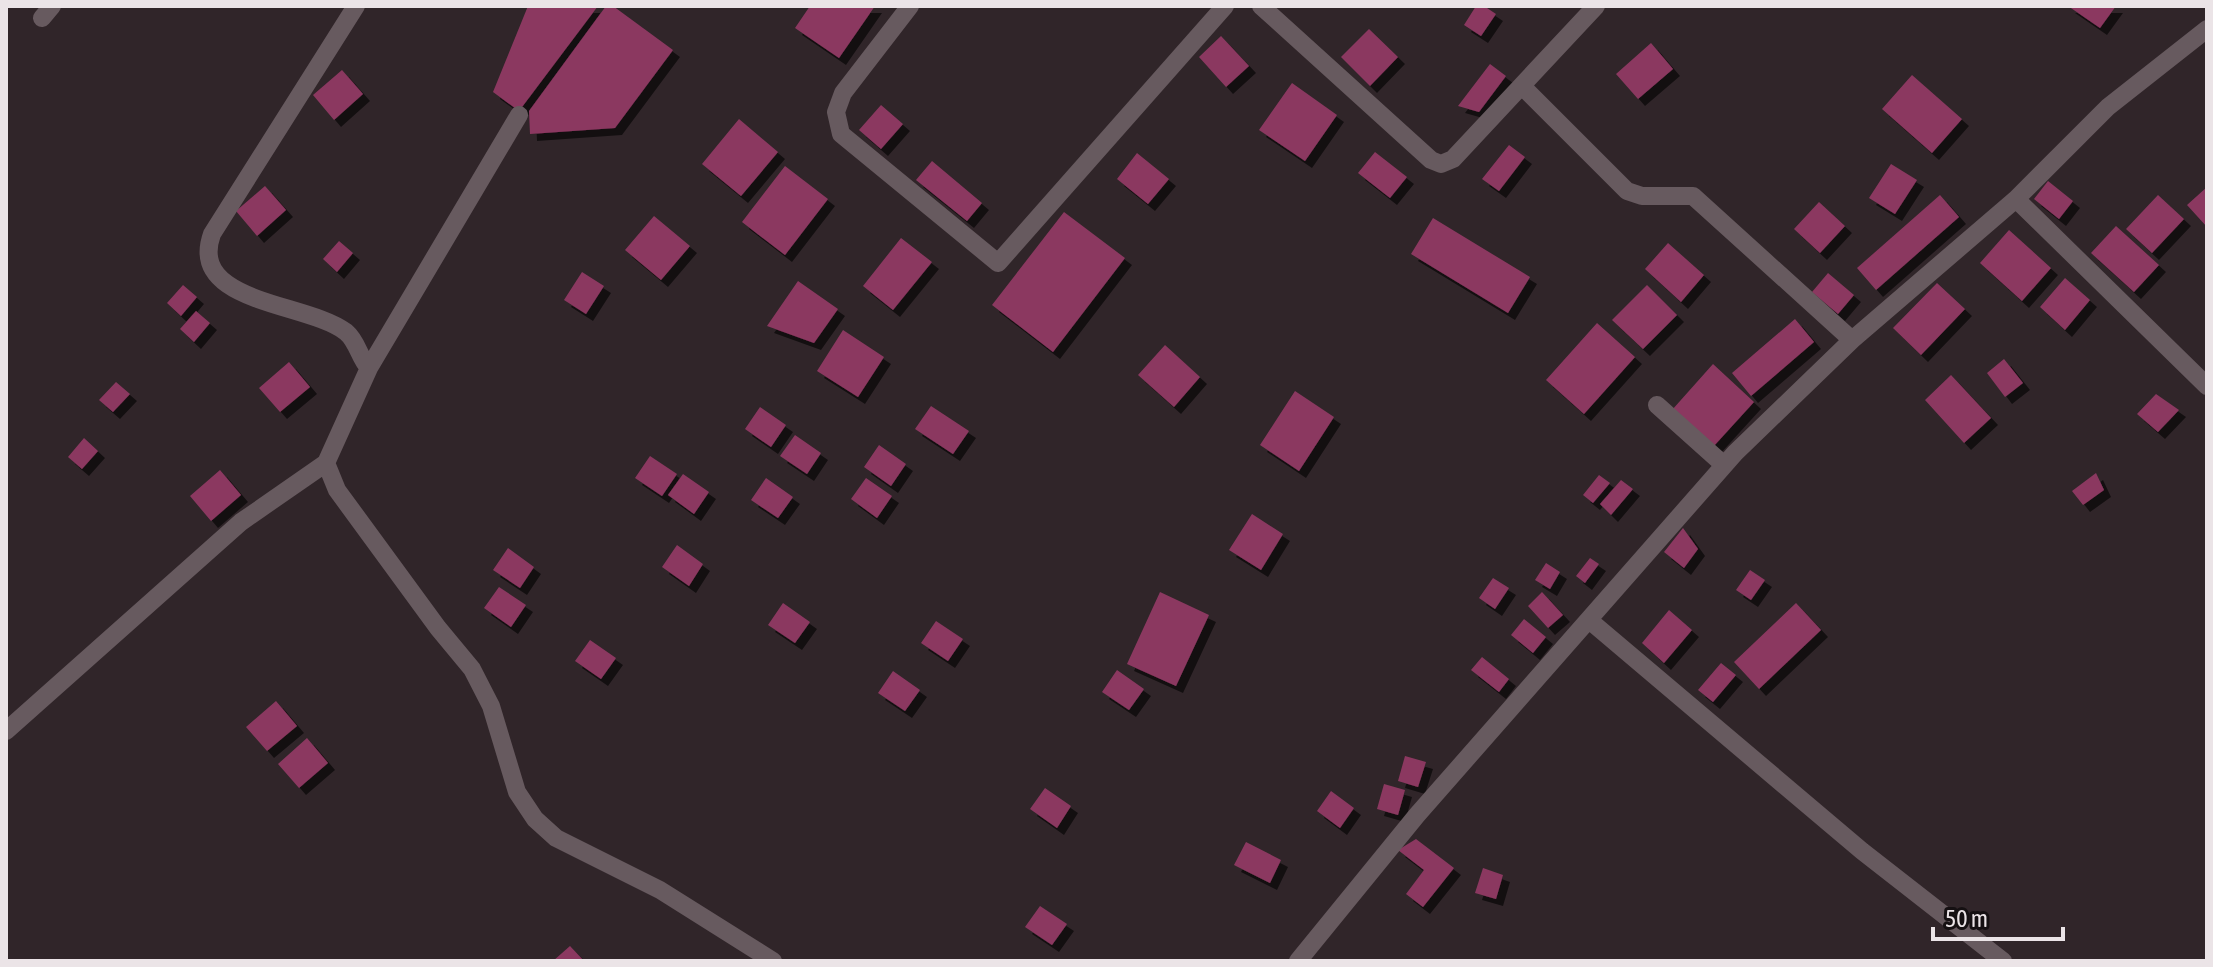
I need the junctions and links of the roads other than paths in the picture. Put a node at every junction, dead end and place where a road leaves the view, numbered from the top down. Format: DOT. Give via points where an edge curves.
graph roads {
  1 [pos="356,6"];
  2 [pos="910,6"];
  3 [pos="1225,6"];
  4 [pos="1261,6"];
  5 [pos="1596,6"];
  6 [pos="2207,29"];
  7 [pos="1522,86"];
  8 [pos="519,115"];
  9 [pos="2016,199"];
  10 [pos="1852,340"];
  11 [pos="369,368"];
  12 [pos="2207,386"];
  13 [pos="1657,405"];
  14 [pos="326,463"];
  15 [pos="1724,465"];
  16 [pos="1589,620"];
  17 [pos="6,731"];
  18 [pos="773,961"];
  19 [pos="1298,961"];
  20 [pos="2003,961"];
  1 -- 11 [label="street" via="212,234 206,256 215,276 229,286 347,333"];
  2 -- 3 [label="street" via="843,93 836,112 841,134 998,263"];
  4 -- 7 [label="street" via="1441,164 1453,159"];
  5 -- 7 [label="street"];
  6 -- 9 [label="street" via="2108,107"];
  7 -- 10 [label="street" via="1627,191 1693,196"];
  8 -- 11 [label="street"];
  9 -- 10 [label="street"];
  9 -- 12 [label="street"];
  10 -- 15 [label="street"];
  11 -- 14 [label="street"];
  13 -- 15 [label="street"];
  14 -- 17 [label="street" via="241,522"];
  14 -- 18 [label="street" via="337,490 472,669 491,706 517,792 535,819 556,838 660,890"];
  15 -- 16 [label="street"];
  16 -- 19 [label="street" via="1417,815"];
  16 -- 20 [label="street" via="1862,851"];
}
